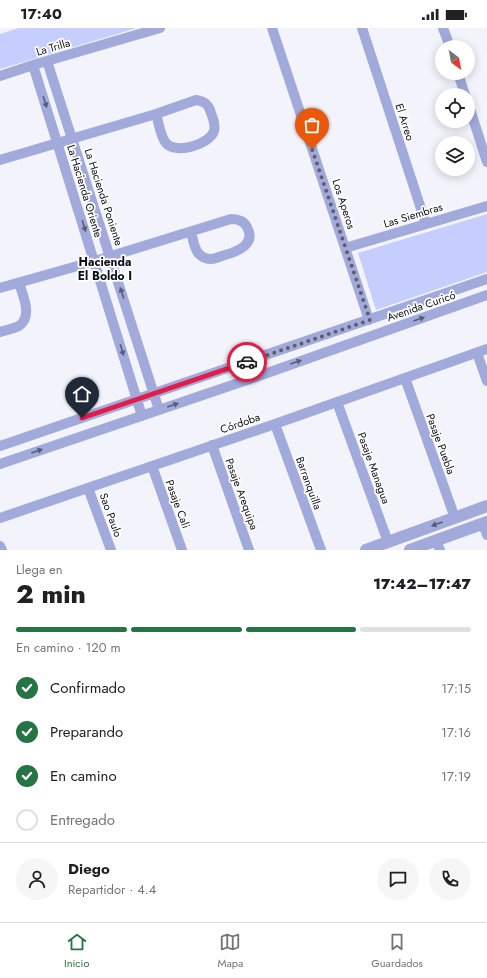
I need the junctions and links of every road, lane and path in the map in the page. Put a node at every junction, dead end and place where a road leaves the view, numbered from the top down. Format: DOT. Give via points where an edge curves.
graph roads {
  1 [pos="160,28"];
  2 [pos="272,28"];
  3 [pos="362,28"];
  4 [pos="443,28"];
  5 [pos="447,40"];
  6 [pos="47,61"];
  7 [pos="33,65"];
  8 [pos="0,76"];
  9 [pos="156,114"];
  10 [pos="475,125"];
  11 [pos="72,139"];
  12 [pos="58,143"];
  13 [pos="0,160"];
  14 [pos="487,162"];
  15 [pos="487,206"];
  16 [pos="426,224"];
  17 [pos="191,232"];
  18 [pos="345,248"];
  19 [pos="102,259"];
  20 [pos="487,279"];
  21 [pos="19,283"];
  22 [pos="0,288"];
  23 [pos="487,295"];
  24 [pos="370,320"];
  25 [pos="0,332"];
  26 [pos="487,349"];
  27 [pos="477,353"];
  28 [pos="251,361"];
  29 [pos="256,376"];
  30 [pos="405,378"];
  31 [pos="487,381"];
  32 [pos="154,394"];
  33 [pos="138,400"];
  34 [pos="337,402"];
  35 [pos="158,410"];
  36 [pos="142,416"];
  37 [pos="275,424"];
  38 [pos="0,446"];
  39 [pos="212,446"];
  40 [pos="0,464"];
  41 [pos="152,466"];
  42 [pos="88,488"];
  43 [pos="487,506"];
  44 [pos="0,518"];
  45 [pos="456,518"];
  46 [pos="486,527"];
  47 [pos="388,542"];
  48 [pos="438,545"];
  49 [pos="0,546"];
  50 [pos="2,550"];
  51 [pos="111,550"];
  52 [pos="182,550"];
  53 [pos="249,550"];
  54 [pos="321,550"];
  55 [pos="366,550"];
  56 [pos="410,550"];
  1 -- 6 [label="street, La Trilla"];
  2 -- 18 [label="street, Los Aperos"];
  3 -- 16 [label="street, El Arreo"];
  4 -- 5 [label="street"];
  6 -- 7 [label="street, La Trilla"];
  6 -- 11 [label="street, La Hacienda Poniente"];
  7 -- 8 [label="street, La Trilla"];
  7 -- 12 [label="street, La Hacienda Oriente, one-way"];
  9 -- 9 [label="street" via="164,140 175,149 209,139 215,125 210,108 196,100"];
  9 -- 11 [label="street"];
  10 -- 14 [label="street"];
  11 -- 12 [label="street"];
  11 -- 19 [label="street, La Hacienda Poniente"];
  12 -- 13 [label="street"];
  12 -- 19 [label="street, La Hacienda Oriente, one-way"];
  15 -- 16 [label="street, Las Siembras"];
  16 -- 18 [label="street, Las Siembras"];
  17 -- 17 [label="street" via="235,219 246,225 249,237 241,250 209,259 198,252"];
  17 -- 19 [label="street"];
  18 -- 24 [label="street, Los Aperos"];
  19 -- 21 [label="street"];
  32 -- 19 [label="street, La Hacienda Poniente, one-way"];
  19 -- 33 [label="street, La Hacienda Oriente, one-way"];
  20 -- 24 [label="street, Avenida Curicó"];
  21 -- 22 [label="street"];
  21 -- 25 [label="street" via="26,316 19,325"];
  29 -- 23 [label="street, Avenida Curicó, one-way"];
  24 -- 28 [label="street, Avenida Curicó"];
  26 -- 27 [label="street, Córdoba"];
  27 -- 30 [label="street, Córdoba"];
  27 -- 31 [label="street"];
  28 -- 29 [label="street"];
  28 -- 32 [label="street, Avenida Curicó"];
  35 -- 29 [label="street, Avenida Curicó, one-way"];
  30 -- 34 [label="street, Córdoba"];
  30 -- 45 [label="street, Pasaje Puebla"];
  32 -- 33 [label="street, Avenida Curicó"];
  32 -- 35 [label="street, La Hacienda Poniente"];
  33 -- 36 [label="street, La Hacienda Oriente"];
  33 -- 38 [label="street, Avenida Curicó"];
  34 -- 37 [label="street, Córdoba"];
  34 -- 47 [label="street, Pasaje Managua"];
  35 -- 36 [label="street, Avenida Curicó"];
  40 -- 36 [label="street, Avenida Curicó, one-way"];
  37 -- 39 [label="street, Córdoba"];
  37 -- 54 [label="street, Barranquilla"];
  39 -- 41 [label="street, Córdoba"];
  39 -- 53 [label="street, Pasaje Arequipa"];
  41 -- 42 [label="street, Córdoba"];
  41 -- 52 [label="street, Pasaje Cali"];
  42 -- 44 [label="street, Córdoba"];
  42 -- 51 [label="street, Sao Paulo"];
  43 -- 45 [label="street"];
  45 -- 47 [label="street, one-way"];
  46 -- 48 [label="street"];
  47 -- 55 [label="street"];
  48 -- 56 [label="street"];
  49 -- 50 [label="street"];
}
